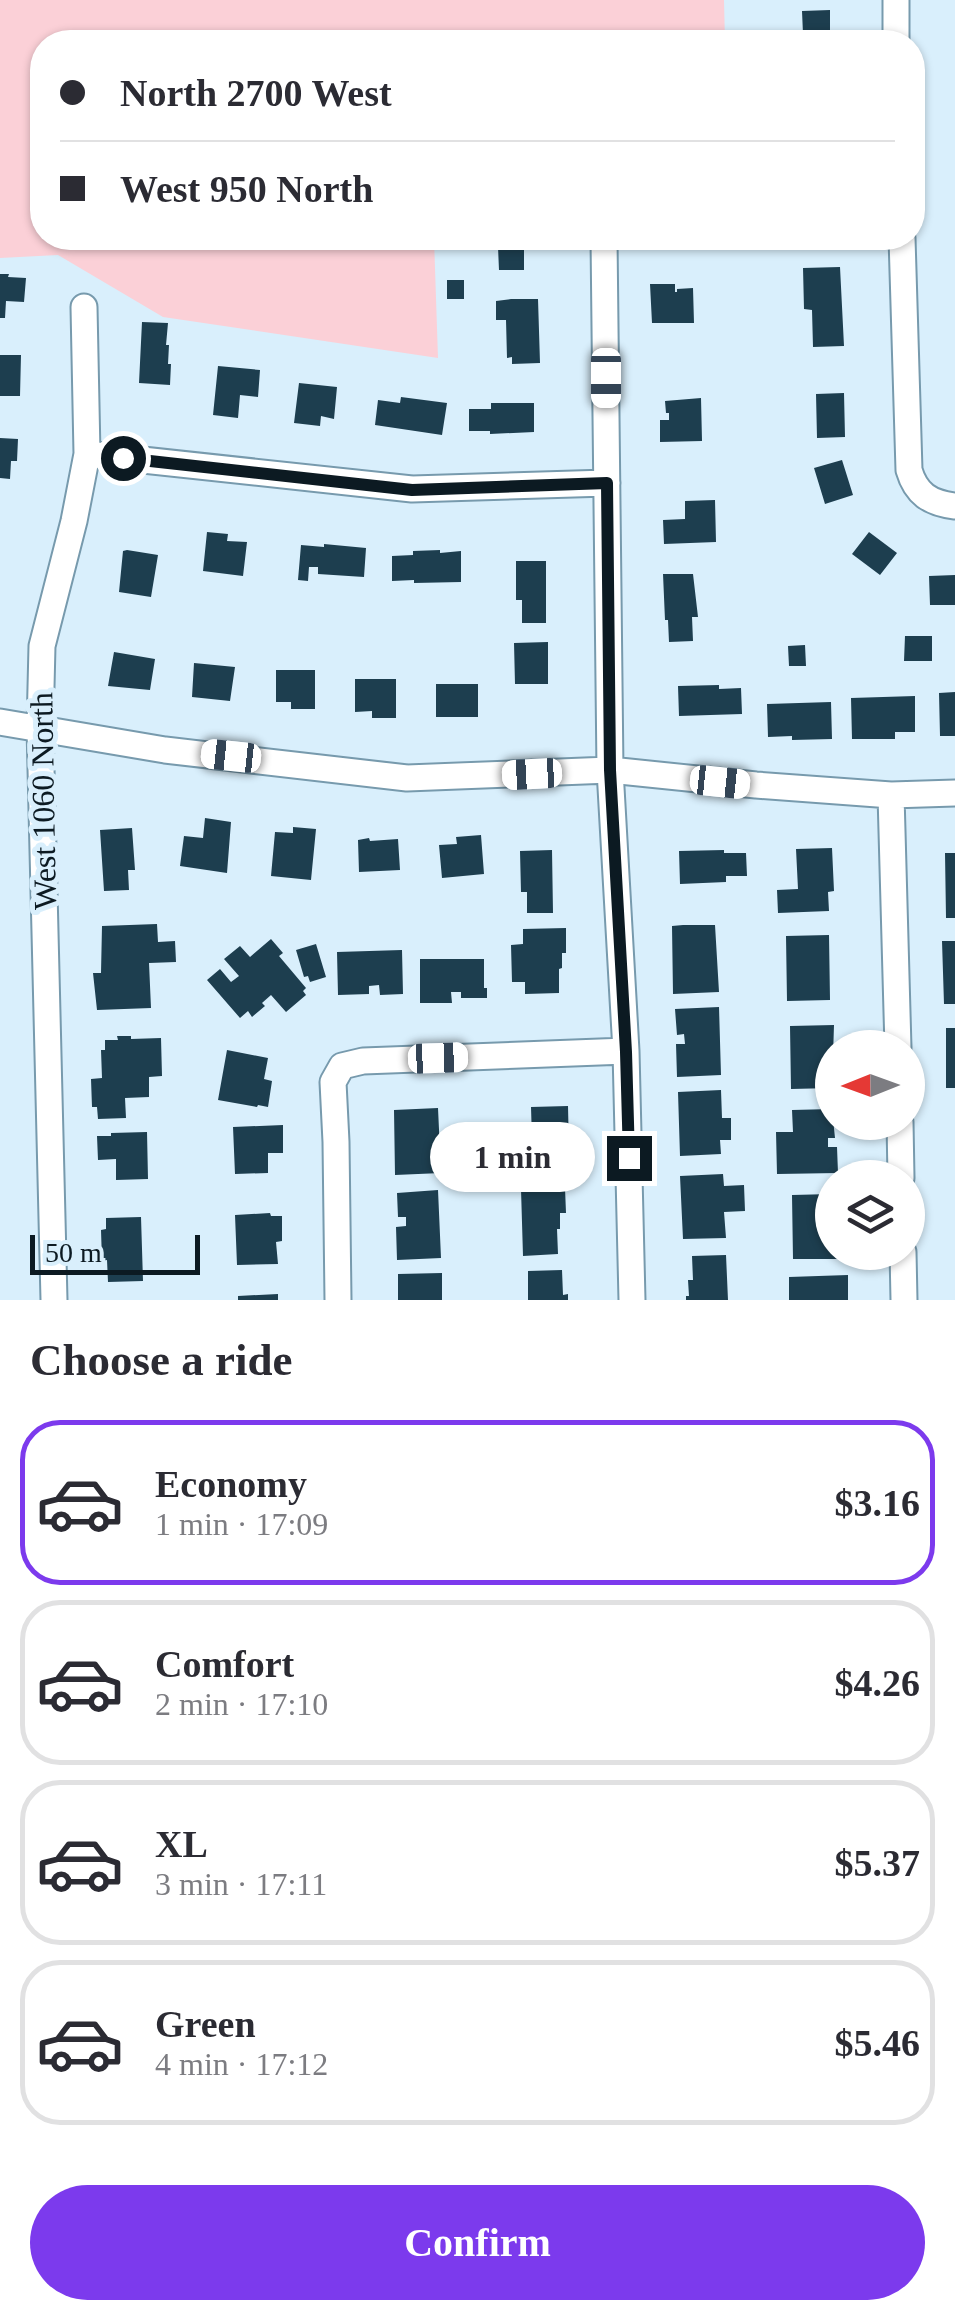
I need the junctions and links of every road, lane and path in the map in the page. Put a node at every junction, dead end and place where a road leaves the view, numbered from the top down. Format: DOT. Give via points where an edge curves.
graph roads {
  1 [pos="896,0"];
  2 [pos="896,30"];
  3 [pos="604,250"];
  4 [pos="902,250"];
  5 [pos="84,307"];
  6 [pos="87,454"];
  7 [pos="607,483"];
  8 [pos="955,506"];
  9 [pos="0,722"];
  10 [pos="40,728"];
  11 [pos="610,770"];
  12 [pos="955,793"];
  13 [pos="891,795"];
  14 [pos="898,1030"];
  15 [pos="626,1052"];
  16 [pos="903,1270"];
  17 [pos="54,1300"];
  18 [pos="338,1300"];
  19 [pos="632,1300"];
  20 [pos="904,1300"];
  1 -- 2 [label="street"];
  3 -- 7 [label="street"];
  4 -- 8 [label="street" via="909,470 918,490"];
  5 -- 6 [label="street, West 1060 North"];
  6 -- 7 [label="street" via="412,490"];
  6 -- 10 [label="street, West 1060 North" via="42,646"];
  7 -- 11 [label="street"];
  9 -- 10 [label="street"];
  10 -- 11 [label="street" via="407,778"];
  10 -- 17 [label="street, West 1060 North"];
  11 -- 13 [label="street"];
  11 -- 15 [label="street"];
  12 -- 13 [label="street"];
  13 -- 14 [label="street"];
  15 -- 18 [label="street" via="342,1066 332,1082"];
  15 -- 19 [label="street"];
  16 -- 20 [label="street"];
}
